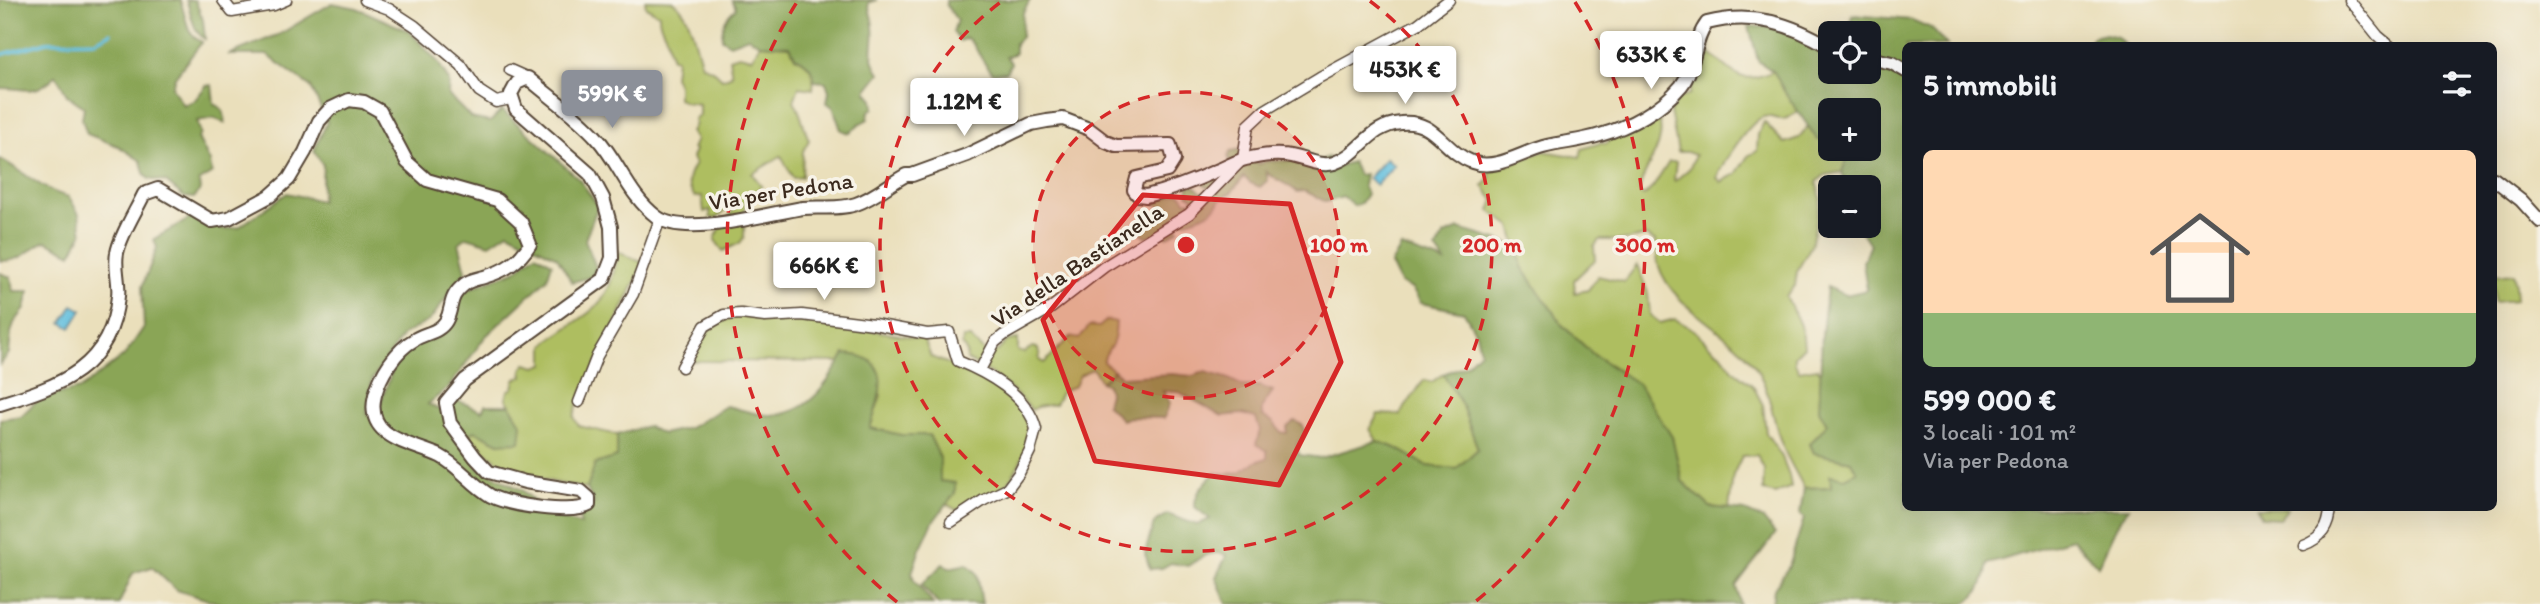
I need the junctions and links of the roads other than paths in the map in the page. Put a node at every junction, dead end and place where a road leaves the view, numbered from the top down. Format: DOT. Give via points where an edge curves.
graph roads {
  1 [pos="223,0"];
  2 [pos="286,0"];
  3 [pos="365,0"];
  4 [pos="1450,0"];
  5 [pos="2349,0"];
  6 [pos="1818,40"];
  7 [pos="2385,42"];
  8 [pos="1881,61"];
  9 [pos="1902,69"];
  10 [pos="510,70"];
  11 [pos="528,78"];
  12 [pos="511,99"];
  13 [pos="1243,159"];
  14 [pos="2497,181"];
  15 [pos="660,219"];
  16 [pos="2540,221"];
  17 [pos="682,367"];
  18 [pos="980,370"];
  19 [pos="579,402"];
  20 [pos="0,404"];
  21 [pos="2330,511"];
  22 [pos="951,522"];
  23 [pos="2303,545"];
  1 -- 2 [label="street" via="232,12"];
  3 -- 12 [label="street" via="415,26 496,102"];
  4 -- 13 [label="street" via="1418,24 1265,110 1248,126"];
  5 -- 7 [label="street"];
  6 -- 13 [label="street" via="1770,21 1737,18 1707,23 1691,70 1670,97 1644,115 1601,135 1542,147 1497,163 1474,163 1426,125 1403,122 1382,127 1335,163 1281,155"];
  8 -- 9 [label="street"];
  10 -- 11 [label="street"];
  11 -- 12 [label="street" via="517,83"];
  11 -- 15 [label="street" via="597,137 633,194"];
  12 -- 20 [label="street" via="516,109 590,174 611,227 611,258 604,279 465,380 446,402 450,423 489,472 581,491 589,505 582,509 540,508 493,497 441,457 402,443 381,428 374,398 396,355 446,321 451,298 466,283 521,260 530,244 521,222 497,200 427,180 407,162 380,111 364,102 349,100 330,109 289,179 270,196 229,218 212,221 158,189 144,194 117,252 119,295 114,320 94,358 68,380"];
  13 -- 15 [label="street, Via per Pedona" via="1160,192 1138,195 1133,190 1137,178 1167,171 1174,160 1170,145 1116,146 1063,119 1031,124 967,155 906,175 856,204 698,225"];
  13 -- 18 [label="street, Via della Bastianella" via="1189,214 995,342"];
  14 -- 16 [label="street"];
  15 -- 19 [label="street" via="633,294 597,356"];
  17 -- 18 [label="street" via="705,326 724,315 741,314 802,315 927,334 949,332 958,361"];
  18 -- 22 [label="street" via="1026,410 1034,422 1035,439 1007,489"];
  21 -- 23 [label="street" via="2320,536"];
}
